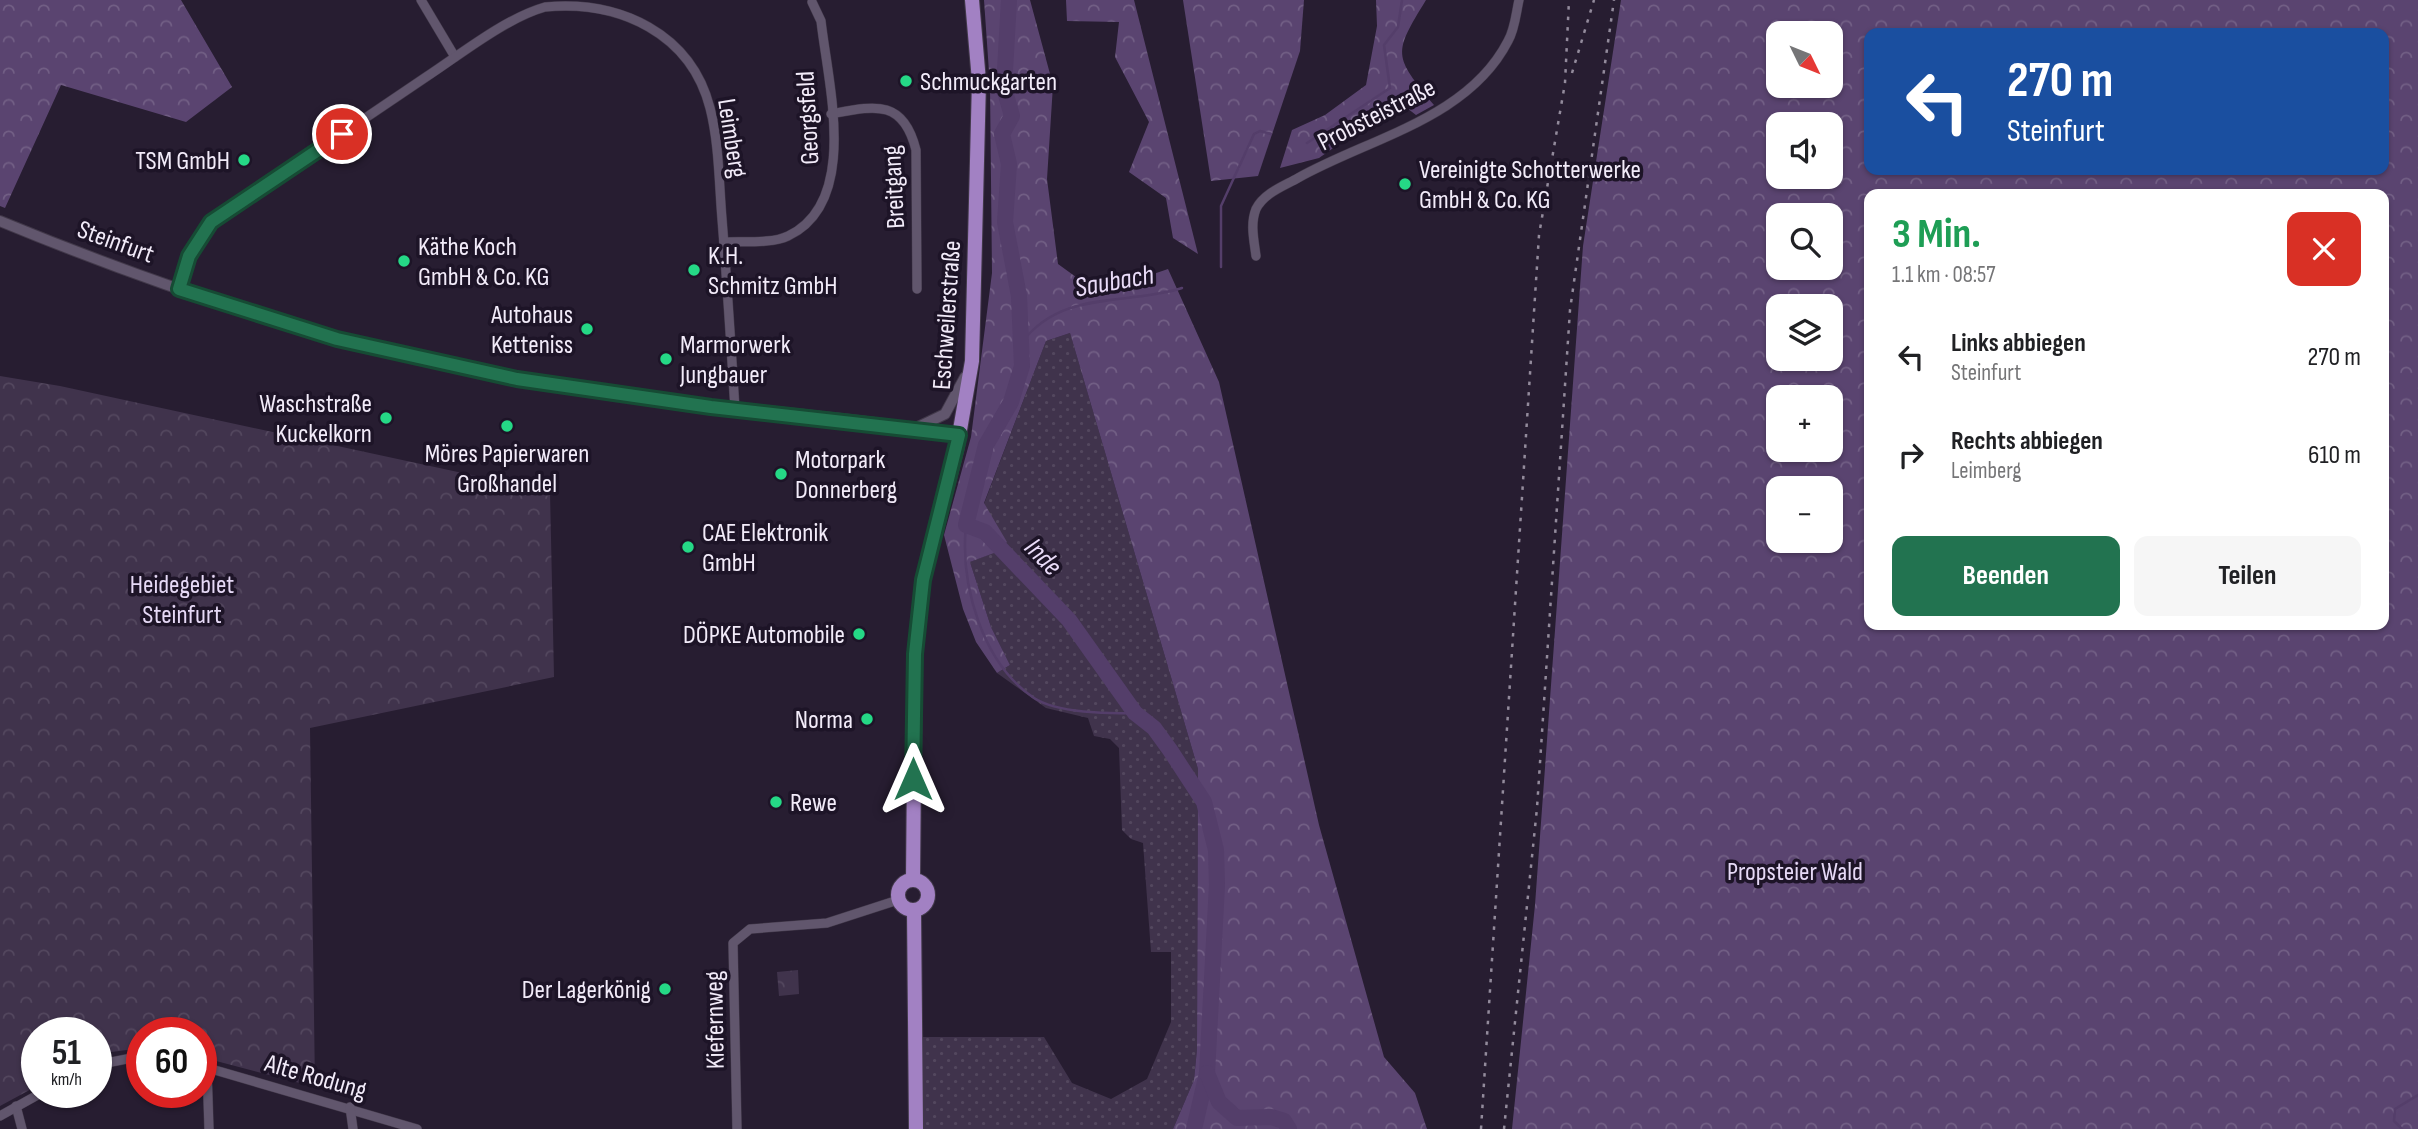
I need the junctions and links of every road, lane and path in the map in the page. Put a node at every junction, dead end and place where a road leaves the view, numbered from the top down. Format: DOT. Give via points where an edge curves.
graph roads {
  1 [pos="421,0"];
  2 [pos="972,0"];
  3 [pos="1519,0"];
  4 [pos="812,2"];
  5 [pos="455,57"];
  6 [pos="831,114"];
  7 [pos="0,221"];
  8 [pos="724,242"];
  9 [pos="1256,256"];
  10 [pos="179,289"];
  11 [pos="917,289"];
  12 [pos="972,361"];
  13 [pos="735,410"];
  14 [pos="914,429"];
  15 [pos="959,435"];
  16 [pos="913,880"];
  17 [pos="898,900"];
  18 [pos="914,911"];
  19 [pos="217,1071"];
  20 [pos="21,1103"];
  21 [pos="16,1106"];
  22 [pos="350,1107"];
  23 [pos="207,1108"];
  24 [pos="0,1115"];
  25 [pos="22,1129"];
  26 [pos="209,1129"];
  27 [pos="353,1129"];
  28 [pos="418,1129"];
  29 [pos="737,1129"];
  30 [pos="916,1129"];
  1 -- 5 [label="street"];
  2 -- 12 [label="main road, Eschweilerstraße" via="979,81"];
  3 -- 9 [label="street, Probsteistraße" via="1510,39 1492,66 1463,92 1427,118 1322,164 1266,196 1252,222"];
  4 -- 6 [label="street, Georgsfeld" via="821,21"];
  5 -- 8 [label="street, Leimberg" via="525,14 554,5 582,1 610,5 654,24 686,54 710,109"];
  5 -- 10 [label="street, Leimberg" via="211,222 189,256"];
  6 -- 8 [label="street, Georgsfeld" via="835,156 829,191 811,221 786,238"];
  6 -- 11 [label="street, Breitgang" via="867,107 892,111 905,120 912,134"];
  7 -- 10 [label="street, Steinfurt"];
  8 -- 13 [label="street, Leimberg"];
  10 -- 13 [label="street, Steinfurt" via="337,339 455,367"];
  12 -- 14 [label="street" via="945,414"];
  12 -- 15 [label="main road, Eschweilerstraße"];
  13 -- 14 [label="street, Steinfurt"];
  14 -- 15 [label="street, Steinfurt"];
  15 -- 16 [label="main road, Eschweilerstraße" via="923,580 913,751"];
  16 -- 17 [label="main road" via="901,885"];
  16 -- 18 [label="main road" via="923,884 928,893 923,907"];
  17 -- 18 [label="main road"];
  17 -- 29 [label="street, Kiefernweg" via="827,923 761,926 733,943"];
  18 -- 30 [label="main road"];
  19 -- 22 [label="street, Alte Rodung"];
  20 -- 21 [label="street"];
  21 -- 24 [label="street"];
  21 -- 25 [label="street"];
  22 -- 27 [label="street"];
  22 -- 28 [label="street, Alte Rodung"];
  23 -- 26 [label="street"];
}
